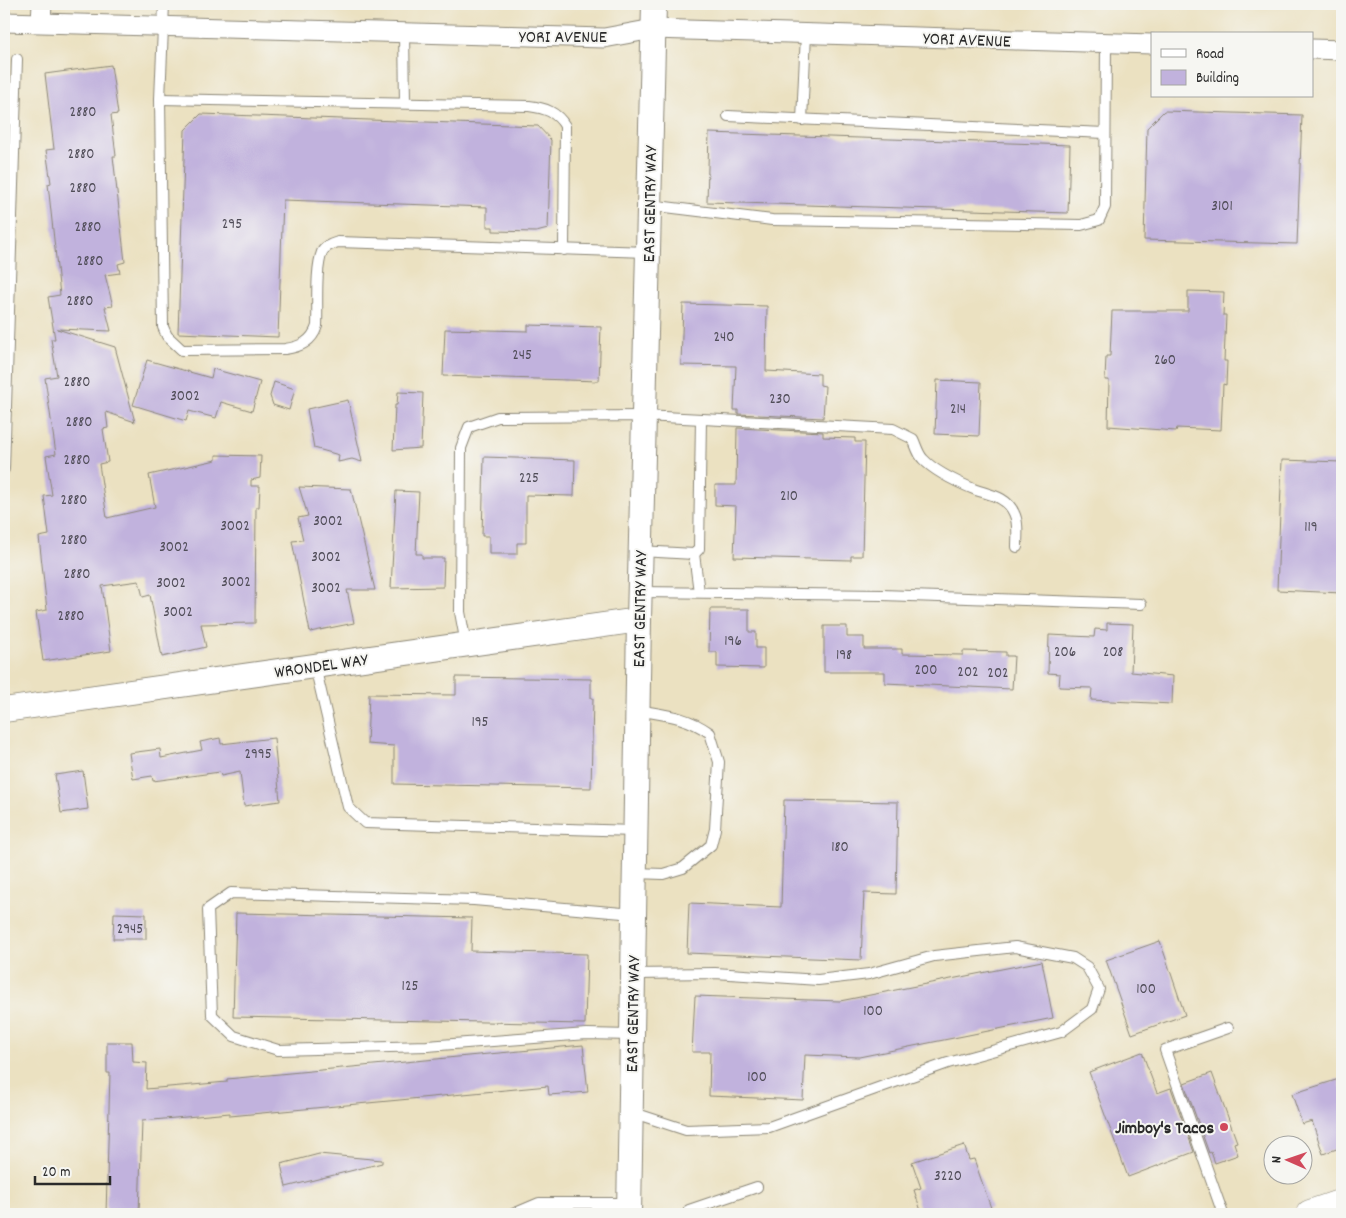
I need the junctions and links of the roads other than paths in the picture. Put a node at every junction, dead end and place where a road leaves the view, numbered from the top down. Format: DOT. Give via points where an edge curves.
graph roads {
  1 [pos="164,4"];
  2 [pos="654,4"];
  3 [pos="42,13"];
  4 [pos="4,22"];
  5 [pos="162,26"];
  6 [pos="653,29"];
  7 [pos="404,32"];
  8 [pos="806,34"];
  9 [pos="1106,43"];
  10 [pos="1151,44"];
  11 [pos="1314,49"];
  12 [pos="1342,50"];
  13 [pos="17,59"];
  14 [pos="160,99"];
  15 [pos="404,103"];
  16 [pos="728,116"];
  17 [pos="802,120"];
  18 [pos="1105,133"];
  19 [pos="649,205"];
  20 [pos="564,250"];
  21 [pos="648,252"];
  22 [pos="644,416"];
  23 [pos="702,419"];
  24 [pos="4,469"];
  25 [pos="1016,547"];
  26 [pos="640,550"];
  27 [pos="694,554"];
  28 [pos="640,592"];
  29 [pos="699,592"];
  30 [pos="1142,604"];
  31 [pos="639,620"];
  32 [pos="466,644"];
  33 [pos="315,666"];
  34 [pos="4,710"];
  35 [pos="637,710"];
  36 [pos="635,831"];
  37 [pos="635,873"];
  38 [pos="634,914"];
  39 [pos="633,974"];
  40 [pos="1228,1028"];
  41 [pos="632,1035"];
  42 [pos="631,1112"];
  43 [pos="757,1188"];
  44 [pos="1342,1203"];
  45 [pos="629,1208"];
  46 [pos="513,1214"];
  47 [pos="690,1214"];
  48 [pos="1223,1214"];
  49 [pos="1310,1214"];
  1 -- 5 [label="lane"];
  2 -- 6 [label="street, EAST GENTRY WAY"];
  3 -- 4 [label="street, YORI AVENUE"];
  3 -- 5 [label="street, YORI AVENUE"];
  5 -- 7 [label="street, YORI AVENUE"];
  5 -- 14 [label="lane"];
  6 -- 7 [label="street, YORI AVENUE" via="604,38"];
  6 -- 8 [label="street, YORI AVENUE"];
  6 -- 19 [label="street, EAST GENTRY WAY"];
  7 -- 15 [label="lane"];
  8 -- 9 [label="street, YORI AVENUE"];
  8 -- 17 [label="lane"];
  9 -- 10 [label="street, YORI AVENUE"];
  9 -- 18 [label="lane"];
  11 -- 12 [label="street"];
  13 -- 24 [label="lane"];
  14 -- 15 [label="lane"];
  14 -- 20 [label="lane" via="163,327 167,336 182,350 285,350 308,341 317,326 322,250 338,242"];
  15 -- 20 [label="lane" via="529,106 544,108 560,117 564,126"];
  16 -- 17 [label="lane"];
  17 -- 18 [label="lane"];
  18 -- 19 [label="lane" via="1105,207 1099,220 1081,225 772,220"];
  19 -- 21 [label="street, EAST GENTRY WAY"];
  20 -- 21 [label="lane"];
  21 -- 22 [label="street, EAST GENTRY WAY"];
  22 -- 23 [label="lane"];
  22 -- 26 [label="street, EAST GENTRY WAY"];
  22 -- 32 [label="lane" via="498,417 469,427 461,448 460,612"];
  23 -- 25 [label="lane" via="893,429 913,439 921,458 933,468 977,490 994,494 1006,503 1014,512"];
  23 -- 27 [label="lane" via="699,549"];
  26 -- 27 [label="lane"];
  26 -- 28 [label="street, EAST GENTRY WAY"];
  27 -- 29 [label="lane"];
  28 -- 29 [label="lane"];
  28 -- 31 [label="street, EAST GENTRY WAY"];
  29 -- 30 [label="lane"];
  31 -- 32 [label="street, WRONDEL WAY"];
  31 -- 35 [label="street, EAST GENTRY WAY"];
  32 -- 33 [label="street, WRONDEL WAY"];
  33 -- 34 [label="street, WRONDEL WAY"];
  33 -- 36 [label="lane" via="348,807 365,823"];
  35 -- 36 [label="street, EAST GENTRY WAY"];
  35 -- 37 [label="lane" via="682,717 700,726 710,733 719,762 711,845 683,868 663,874"];
  36 -- 37 [label="street, EAST GENTRY WAY"];
  37 -- 38 [label="street, EAST GENTRY WAY"];
  38 -- 39 [label="street, EAST GENTRY WAY"];
  38 -- 41 [label="lane" via="474,900 231,893 208,909 212,1015 234,1036 278,1050 427,1046 587,1034"];
  39 -- 41 [label="street, EAST GENTRY WAY"];
  39 -- 42 [label="lane" via="715,973 818,980 869,974 934,956 1015,947 1073,958 1087,967 1099,989 1092,1009 1061,1032 948,1063 768,1127 686,1130"];
  40 -- 48 [label="lane" via="1165,1050"];
  41 -- 42 [label="street, EAST GENTRY WAY"];
  42 -- 45 [label="street, EAST GENTRY WAY"];
  43 -- 47 [label="lane" via="689,1210"];
  44 -- 49 [label="main road"];
  45 -- 46 [label="lane" via="539,1203"];
}
